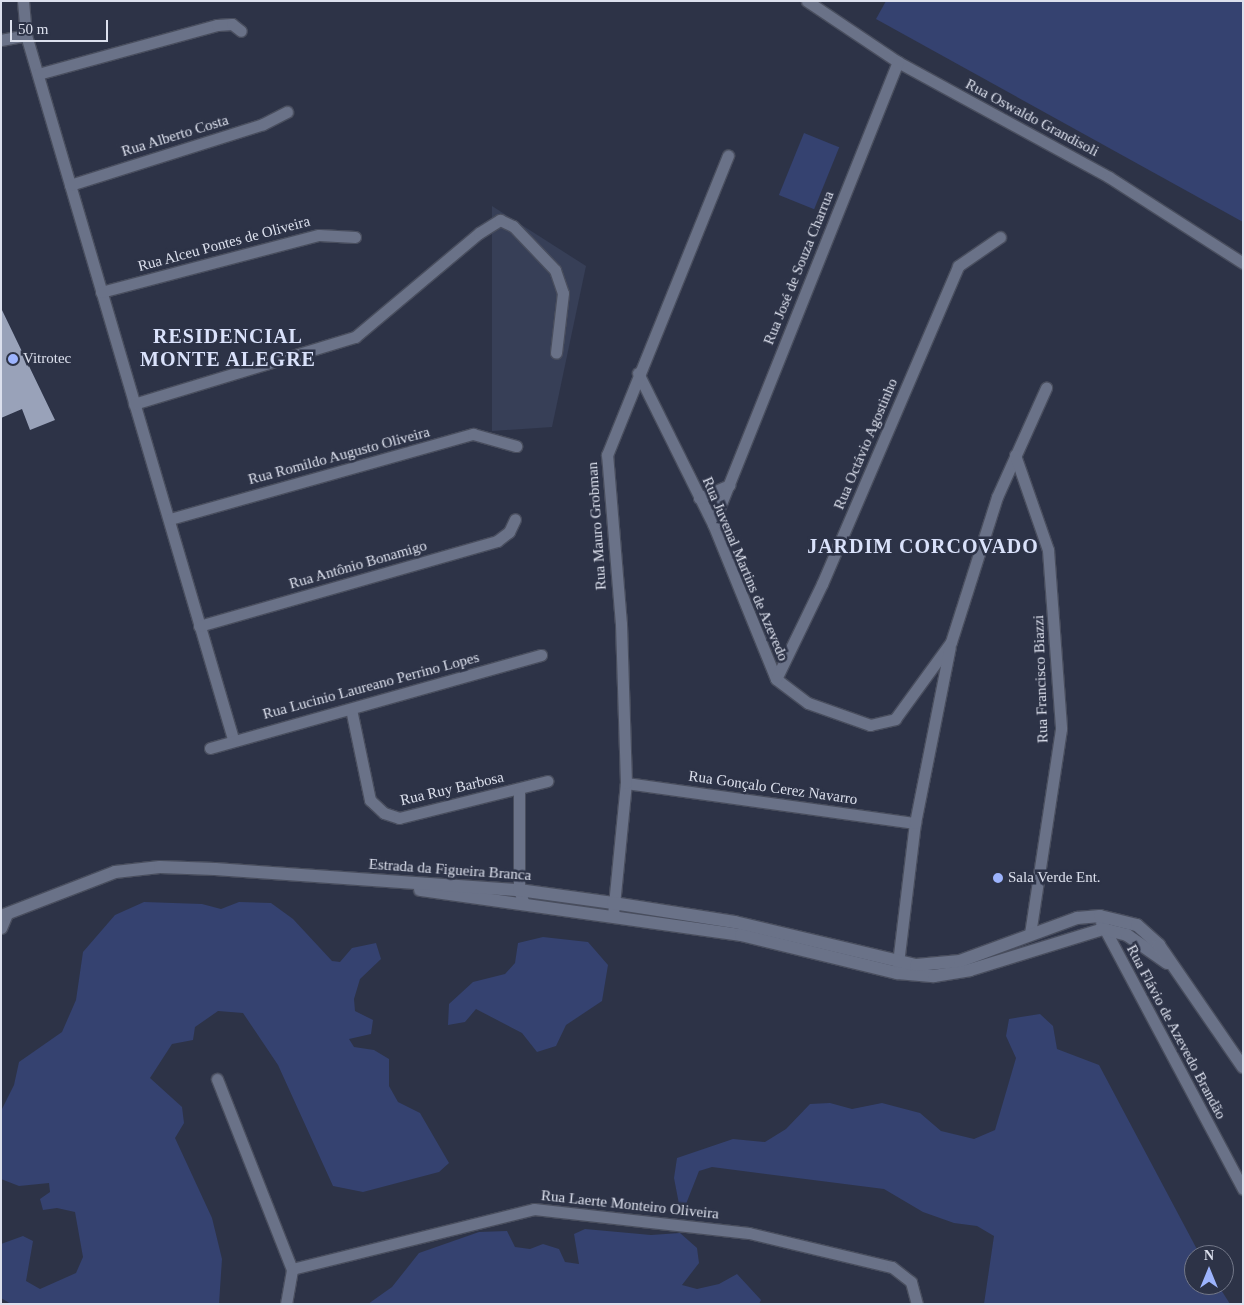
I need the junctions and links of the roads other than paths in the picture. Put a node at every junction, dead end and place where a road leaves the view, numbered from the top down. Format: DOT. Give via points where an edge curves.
graph roads {
  1 [pos="23,1"];
  2 [pos="807,1"];
  3 [pos="241,31"];
  4 [pos="26,35"];
  5 [pos="1,40"];
  6 [pos="898,62"];
  7 [pos="38,74"];
  8 [pos="287,112"];
  9 [pos="728,156"];
  10 [pos="70,185"];
  11 [pos="355,236"];
  12 [pos="1000,237"];
  13 [pos="1243,263"];
  14 [pos="101,292"];
  15 [pos="556,354"];
  16 [pos="638,373"];
  17 [pos="1046,388"];
  18 [pos="134,404"];
  19 [pos="516,446"];
  20 [pos="1016,455"];
  21 [pos="729,485"];
  22 [pos="699,498"];
  23 [pos="170,519"];
  24 [pos="515,519"];
  25 [pos="712,524"];
  26 [pos="200,626"];
  27 [pos="951,642"];
  28 [pos="541,655"];
  29 [pos="776,679"];
  30 [pos="351,709"];
  31 [pos="234,739"];
  32 [pos="210,748"];
  33 [pos="547,781"];
  34 [pos="626,783"];
  35 [pos="518,790"];
  36 [pos="915,823"];
  37 [pos="390,881"];
  38 [pos="519,890"];
  39 [pos="524,904"];
  40 [pos="613,909"];
  41 [pos="4,915"];
  42 [pos="1100,916"];
  43 [pos="1,928"];
  44 [pos="1103,928"];
  45 [pos="1030,935"];
  46 [pos="898,963"];
  47 [pos="1171,966"];
  48 [pos="1243,1067"];
  49 [pos="217,1080"];
  50 [pos="1243,1189"];
  51 [pos="292,1269"];
  52 [pos="286,1304"];
  53 [pos="917,1304"];
  1 -- 4 [label="street"];
  2 -- 6 [label="street, Rua Oswaldo Grandisoli"];
  3 -- 7 [label="street" via="232,24 217,24"];
  4 -- 5 [label="street"];
  4 -- 7 [label="street"];
  6 -- 13 [label="street, Rua Oswaldo Grandisoli" via="1109,177"];
  6 -- 21 [label="street, Rua José de Souza Charrua"];
  7 -- 10 [label="street"];
  8 -- 10 [label="street, Rua Alberto Costa" via="263,124"];
  9 -- 16 [label="street, Rua Mauro Grobman"];
  10 -- 14 [label="street"];
  11 -- 14 [label="street, Rua Alceu Pontes de Oliveira" via="319,235"];
  12 -- 29 [label="street, Rua Octávio Agostinho" via="958,266 822,584"];
  14 -- 18 [label="street"];
  15 -- 18 [label="street" via="563,293 555,270 513,226 500,220 479,233 376,323 355,337"];
  16 -- 22 [label="street, Rua Juvenal Martins de Azevedo"];
  16 -- 34 [label="street, Rua Mauro Grobman" via="607,455 621,624"];
  17 -- 20 [label="street, Rua Juvenal Martins de Azevedo"];
  18 -- 23 [label="street"];
  19 -- 23 [label="street, Rua Romildo Augusto Oliveira" via="472,434"];
  20 -- 27 [label="street, Rua Juvenal Martins de Azevedo" via="997,497"];
  20 -- 45 [label="street, Rua Francisco Biazzi" via="1048,550 1062,729"];
  21 -- 22 [label="street"];
  21 -- 25 [label="street, Rua José de Souza Charrua"];
  22 -- 25 [label="street, Rua Juvenal Martins de Azevedo"];
  23 -- 26 [label="street"];
  24 -- 26 [label="street, Rua Antônio Bonamigo" via="509,532 497,541"];
  25 -- 29 [label="street, Rua Juvenal Martins de Azevedo"];
  26 -- 31 [label="street"];
  27 -- 29 [label="street, Rua Juvenal Martins de Azevedo" via="895,719 884,724 870,725 808,703"];
  27 -- 36 [label="street"];
  28 -- 30 [label="street, Rua Lucinio Laureano Perrino Lopes"];
  30 -- 31 [label="street, Rua Lucinio Laureano Perrino Lopes"];
  30 -- 35 [label="street, Rua Ruy Barbosa" via="370,800 384,813 399,818"];
  31 -- 32 [label="street, Rua Lucinio Laureano Perrino Lopes"];
  33 -- 35 [label="street, Rua Ruy Barbosa"];
  34 -- 36 [label="street, Rua Gonçalo Cerez Navarro"];
  34 -- 40 [label="street, Rua Mauro Grobman"];
  35 -- 38 [label="street"];
  36 -- 46 [label="street"];
  37 -- 38 [label="main road, Estrada da Figueira Branca"];
  37 -- 39 [label="main road" via="425,892"];
  37 -- 41 [label="main road, Estrada da Figueira Branca" via="160,867 115,872"];
  38 -- 39 [label="street"];
  38 -- 40 [label="main road, Estrada da Figueira Branca"];
  39 -- 40 [label="main road"];
  40 -- 44 [label="main road" via="741,935 897,973 934,976 970,970 1040,945"];
  40 -- 46 [label="main road, Estrada da Figueira Branca" via="735,922"];
  41 -- 43 [label="street"];
  42 -- 44 [label="street, Rua Flávio de Azevedo Brandão"];
  42 -- 45 [label="main road, Estrada da Figueira Branca" via="1077,918"];
  42 -- 47 [label="main road, Estrada da Figueira Branca" via="1137,925 1159,945"];
  44 -- 47 [label="main road" via="1127,935"];
  44 -- 50 [label="street, Rua Flávio de Azevedo Brandão"];
  45 -- 46 [label="main road, Estrada da Figueira Branca" via="940,965"];
  47 -- 48 [label="main road, Estrada da Figueira Branca"];
  49 -- 51 [label="street"];
  51 -- 52 [label="street"];
  51 -- 53 [label="street, Rua Laerte Monteiro Oliveira" via="534,1209 749,1233 892,1267 911,1282"];
}
